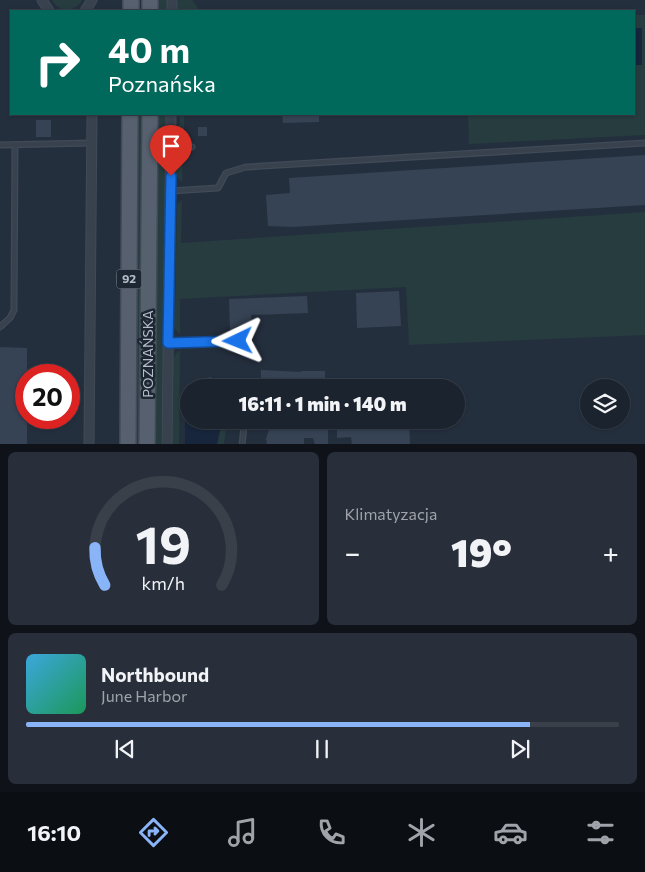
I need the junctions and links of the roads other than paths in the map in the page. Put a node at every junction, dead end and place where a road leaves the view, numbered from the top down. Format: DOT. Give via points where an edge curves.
graph roads {
  1 [pos="92,115"];
  2 [pos="130,115"];
  3 [pos="150,115"];
  4 [pos="171,115"];
  5 [pos="645,143"];
  6 [pos="92,144"];
  7 [pos="0,145"];
  8 [pos="15,145"];
  9 [pos="192,147"];
  10 [pos="171,148"];
  11 [pos="171,190"];
  12 [pos="0,327"];
  13 [pos="238,341"];
  14 [pos="168,343"];
  15 [pos="244,429"];
  16 [pos="89,444"];
  17 [pos="128,444"];
  18 [pos="147,444"];
  19 [pos="167,444"];
  20 [pos="242,444"];
  1 -- 6 [label="street"];
  2 -- 17 [label="main road, POZNAŃSKA / 92"];
  3 -- 18 [label="main road, POZNAŃSKA / 92"];
  4 -- 10 [label="street, POZNAŃSKA"];
  5 -- 11 [label="lane" via="246,167 226,172 218,188"];
  6 -- 8 [label="lane"];
  6 -- 16 [label="street"];
  7 -- 8 [label="lane"];
  8 -- 12 [label="lane" via="14,310"];
  9 -- 10 [label="lane"];
  10 -- 11 [label="street, POZNAŃSKA"];
  11 -- 14 [label="street, POZNAŃSKA"];
  13 -- 14 [label="lane"];
  14 -- 19 [label="street, POZNAŃSKA"];
  15 -- 20 [label="lane"];
}
